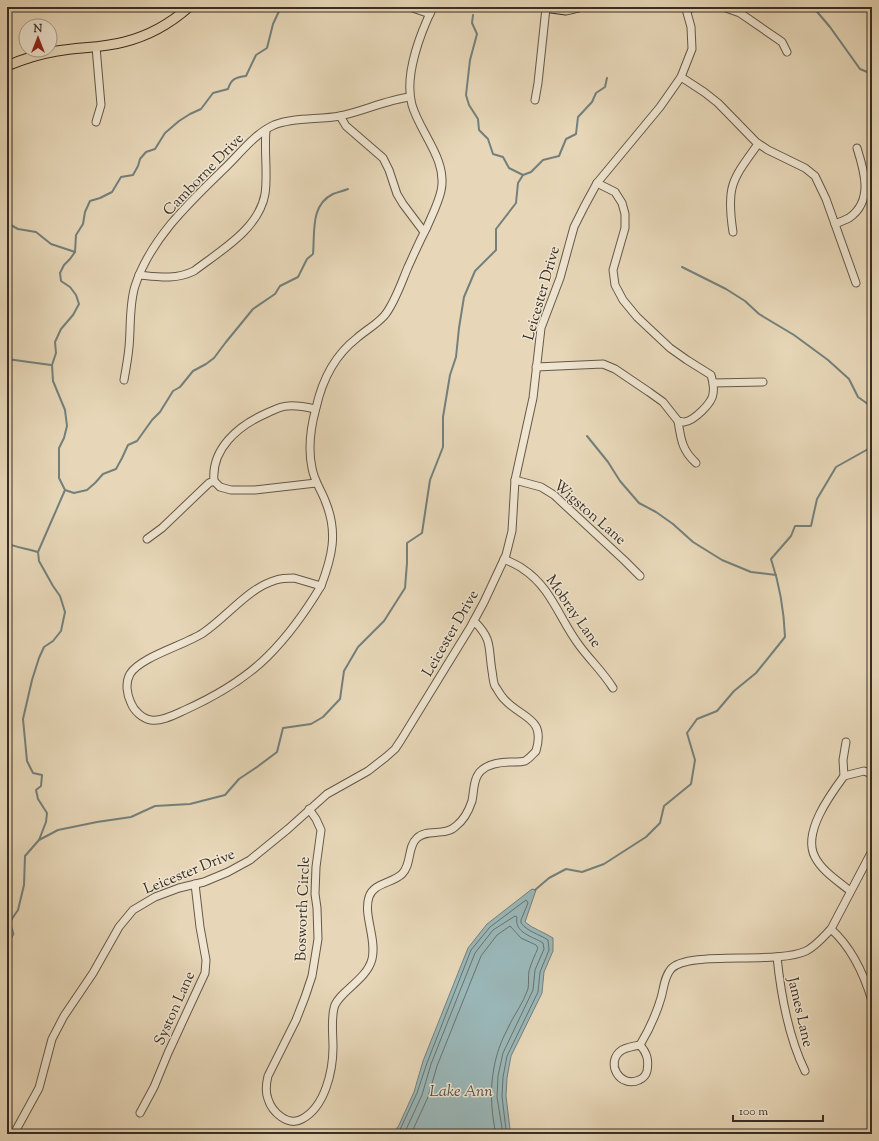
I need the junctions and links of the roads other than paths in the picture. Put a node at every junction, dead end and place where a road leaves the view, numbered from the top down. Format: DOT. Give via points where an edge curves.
graph roads {
  1 [pos="189,7"];
  2 [pos="410,7"];
  3 [pos="579,7"];
  4 [pos="696,7"];
  5 [pos="723,7"];
  6 [pos="545,8"];
  7 [pos="685,8"];
  8 [pos="432,10"];
  9 [pos="96,48"];
  10 [pos="787,52"];
  11 [pos="7,66"];
  12 [pos="681,77"];
  13 [pos="410,97"];
  14 [pos="535,100"];
  15 [pos="340,116"];
  16 [pos="96,122"];
  17 [pos="266,130"];
  18 [pos="758,144"];
  19 [pos="857,148"];
  20 [pos="597,183"];
  21 [pos="835,224"];
  22 [pos="424,232"];
  23 [pos="733,232"];
  24 [pos="139,275"];
  25 [pos="856,283"];
  26 [pos="536,367"];
  27 [pos="124,380"];
  28 [pos="763,382"];
  29 [pos="713,383"];
  30 [pos="316,408"];
  31 [pos="678,421"];
  32 [pos="696,463"];
  33 [pos="515,480"];
  34 [pos="214,481"];
  35 [pos="316,483"];
  36 [pos="147,539"];
  37 [pos="504,559"];
  38 [pos="640,576"];
  39 [pos="321,586"];
  40 [pos="474,621"];
  41 [pos="613,688"];
  42 [pos="846,742"];
  43 [pos="872,774"];
  44 [pos="844,776"];
  45 [pos="309,809"];
  46 [pos="872,851"];
  47 [pos="195,884"];
  48 [pos="850,891"];
  49 [pos="831,929"];
  50 [pos="777,957"];
  51 [pos="872,1001"];
  52 [pos="640,1045"];
  53 [pos="805,1071"];
  54 [pos="140,1114"];
  55 [pos="16,1130"];
  1 -- 9 [label="main road" via="155,31 125,42"];
  2 -- 8 [label="street"];
  3 -- 6 [label="main road" via="566,10"];
  4 -- 7 [label="street"];
  5 -- 10 [label="street" via="740,13 782,42"];
  6 -- 14 [label="street"];
  7 -- 12 [label="street, Leicester Drive" via="691,27 692,49"];
  8 -- 13 [label="street" via="412,65"];
  9 -- 11 [label="main road" via="58,50"];
  9 -- 16 [label="street" via="101,105"];
  12 -- 18 [label="street" via="718,104"];
  12 -- 20 [label="street, Leicester Drive" via="656,113"];
  13 -- 15 [label="street, Camborne Drive"];
  13 -- 22 [label="street" via="441,174 441,190"];
  15 -- 17 [label="street, Camborne Drive" via="285,122"];
  15 -- 22 [label="street" via="346,126 383,158 390,170 397,194"];
  17 -- 24 [label="street, Camborne Drive" via="186,206 151,252"];
  17 -- 24 [label="street" via="265,194 257,217 248,228 184,276 172,278"];
  18 -- 21 [label="street" via="805,168 815,176"];
  18 -- 23 [label="street" via="734,180 729,203"];
  19 -- 21 [label="street" via="864,170 865,192 857,211"];
  20 -- 26 [label="street, Leicester Drive" via="574,227 560,278 541,328"];
  20 -- 29 [label="street" via="615,192 625,214 625,228 613,270 615,285 623,300 670,348 711,375"];
  21 -- 25 [label="street"];
  22 -- 30 [label="street" via="386,315 343,350 322,385"];
  24 -- 27 [label="street, Camborne Drive" via="132,303"];
  26 -- 31 [label="street" via="603,364 654,395"];
  26 -- 33 [label="street, Leicester Drive"];
  28 -- 29 [label="street"];
  29 -- 31 [label="street" via="713,396 704,409 692,419"];
  30 -- 34 [label="street" via="286,406 253,419 232,435 224,445 214,466"];
  30 -- 35 [label="street" via="310,448"];
  31 -- 32 [label="street" via="682,444 687,455"];
  33 -- 37 [label="street, Leicester Drive" via="512,531"];
  33 -- 38 [label="street, Wigston Lane" via="541,487 554,495"];
  34 -- 35 [label="street" via="220,487 231,490"];
  34 -- 36 [label="street"];
  35 -- 39 [label="street" via="326,501 332,521 330,563"];
  37 -- 40 [label="street, Leicester Drive"];
  37 -- 41 [label="street, Mobray Lane" via="523,568 550,596 579,646"];
  39 -- 39 [label="street" via="312,602 276,648 254,670 222,692 169,718 151,720 139,714 132,706 127,685 130,674 140,664 203,633 258,589 276,580 294,578"];
  40 -- 45 [label="street, Leicester Drive" via="395,749 368,771 327,794"];
  40 -- 45 [label="street, Bosworth Circle" via="484,631 489,643 494,684 504,699 532,720 540,734 536,751 524,762 505,762 480,771 468,812 457,826 443,833 430,833 417,838 405,871 399,877 372,889 367,905 373,944 372,960 366,972 334,1005 332,1056 324,1093 306,1117 299,1121 290,1121 282,1118 270,1106 266,1083 305,998 312,976 318,939 315,894 321,830"];
  42 -- 44 [label="street"];
  43 -- 44 [label="street" via="864,771"];
  44 -- 48 [label="street" via="824,805 811,842 814,856 822,867"];
  45 -- 47 [label="street, Leicester Drive" via="250,860 228,872"];
  46 -- 48 [label="street"];
  47 -- 54 [label="street, Syston Lane" via="206,960 205,972"];
  47 -- 55 [label="street, Leicester Drive" via="155,897 133,910 119,927 52,1038 39,1088"];
  48 -- 49 [label="street"];
  49 -- 50 [label="street" via="806,950"];
  49 -- 51 [label="street" via="851,952"];
  50 -- 52 [label="street" via="694,960 677,964 670,969 654,1018"];
  50 -- 53 [label="street, James Lane" via="781,992 794,1046"];
  52 -- 52 [label="street" via="627,1048 617,1056 615,1070 624,1080 633,1082 647,1073 647,1057"];
}
